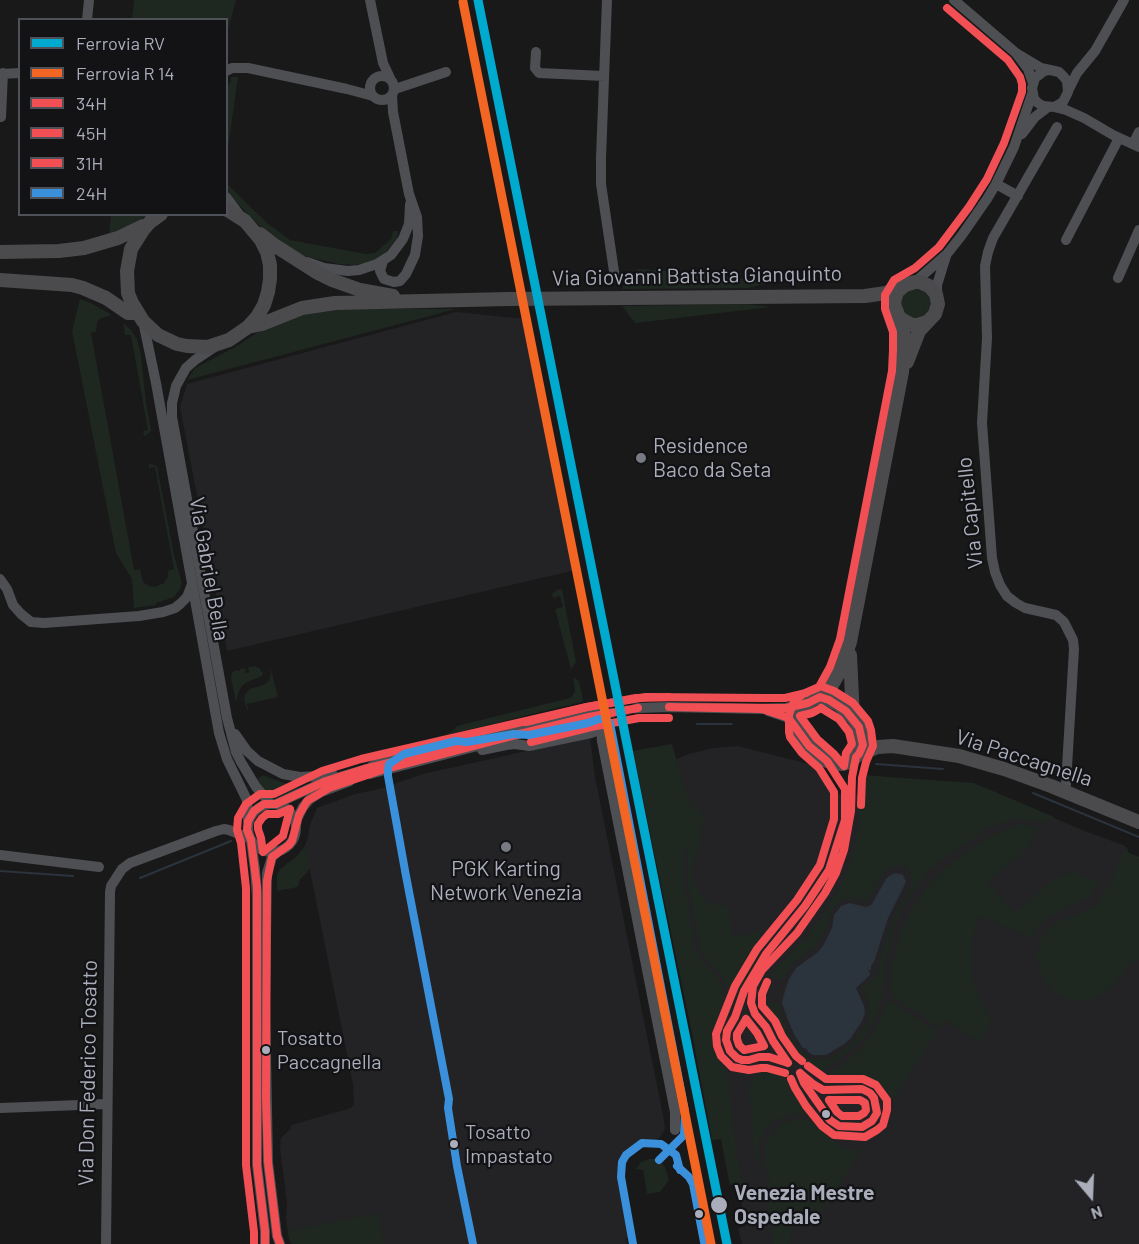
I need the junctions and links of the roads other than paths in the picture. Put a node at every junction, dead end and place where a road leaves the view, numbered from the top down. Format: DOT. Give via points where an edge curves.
graph roads {
  1 [pos="89,0"];
  2 [pos="370,0"];
  3 [pos="607,0"];
  4 [pos="954,0"];
  5 [pos="1124,0"];
  6 [pos="87,18"];
  7 [pos="536,52"];
  8 [pos="1016,53"];
  9 [pos="1081,68"];
  10 [pos="228,70"];
  11 [pos="1054,71"];
  12 [pos="446,72"];
  13 [pos="18,73"];
  14 [pos="1,74"];
  15 [pos="604,76"];
  16 [pos="1032,88"];
  17 [pos="385,89"];
  18 [pos="1069,91"];
  19 [pos="1051,107"];
  20 [pos="2,117"];
  21 [pos="1084,118"];
  22 [pos="1057,127"];
  23 [pos="1139,132"];
  24 [pos="1119,138"];
  25 [pos="1136,146"];
  26 [pos="1014,147"];
  27 [pos="996,184"];
  28 [pos="410,194"];
  29 [pos="1018,196"];
  30 [pos="228,200"];
  31 [pos="228,210"];
  32 [pos="241,217"];
  33 [pos="155,218"];
  34 [pos="253,229"];
  35 [pos="1139,230"];
  36 [pos="1066,240"];
  37 [pos="0,252"];
  38 [pos="947,254"];
  39 [pos="290,255"];
  40 [pos="383,261"];
  41 [pos="615,278"];
  42 [pos="1118,278"];
  43 [pos="0,280"];
  44 [pos="48,283"];
  45 [pos="910,283"];
  46 [pos="0,286"];
  47 [pos="865,296"];
  48 [pos="937,299"];
  49 [pos="422,301"];
  50 [pos="898,315"];
  51 [pos="140,317"];
  52 [pos="927,322"];
  53 [pos="248,327"];
  54 [pos="218,345"];
  55 [pos="902,372"];
  56 [pos="1,582"];
  57 [pos="193,584"];
  58 [pos="175,608"];
  59 [pos="200,622"];
  60 [pos="850,642"];
  61 [pos="814,700"];
  62 [pos="638,708"];
  63 [pos="762,709"];
  64 [pos="589,717"];
  65 [pos="228,723"];
  66 [pos="856,723"];
  67 [pos="601,729"];
  68 [pos="799,731"];
  69 [pos="528,732"];
  70 [pos="893,746"];
  71 [pos="458,752"];
  72 [pos="859,754"];
  73 [pos="368,768"];
  74 [pos="1063,791"];
  75 [pos="273,803"];
  76 [pos="248,821"];
  77 [pos="1139,822"];
  78 [pos="296,825"];
  79 [pos="250,839"];
  80 [pos="279,851"];
  81 [pos="0,855"];
  82 [pos="99,867"];
  83 [pos="107,1104"];
  84 [pos="0,1108"];
  85 [pos="675,1131"];
  86 [pos="106,1244"];
  87 [pos="265,1244"];
  88 [pos="280,1244"];
  1 -- 6 [label="street"];
  2 -- 17 [label="street"];
  3 -- 15 [label="street"];
  4 -- 8 [label="street"];
  5 -- 9 [label="street"];
  7 -- 15 [label="street" via="535,68 539,73"];
  8 -- 11 [label="street"];
  8 -- 16 [label="street" via="1028,69"];
  9 -- 11 [label="street"];
  9 -- 18 [label="street"];
  10 -- 17 [label="street" via="248,68 358,91"];
  11 -- 16 [label="street" via="1039,74"];
  11 -- 18 [label="street" via="1067,81"];
  12 -- 17 [label="street"];
  13 -- 14 [label="street"];
  14 -- 20 [label="street"];
  15 -- 41 [label="street" via="601,184"];
  16 -- 19 [label="street" via="1038,103"];
  16 -- 26 [label="street, Via Giovanni Battista Gianquinto"];
  17 -- 28 [label="street"];
  18 -- 19 [label="street" via="1063,102"];
  18 -- 21 [label="street" via="1075,108"];
  19 -- 21 [label="street"];
  19 -- 26 [label="street, Via Giovanni Battista Gianquinto" via="1038,114"];
  21 -- 24 [label="street"];
  22 -- 29 [label="street, Via Capitello"];
  23 -- 25 [label="street"];
  24 -- 25 [label="street"];
  24 -- 36 [label="street"];
  26 -- 27 [label="street, Via Giovanni Battista Gianquinto"];
  27 -- 29 [label="street"];
  27 -- 38 [label="street, Via Giovanni Battista Gianquinto"];
  28 -- 40 [label="street" via="407,229 400,245"];
  28 -- 40 [label="street" via="418,228 410,266 400,281 390,282 381,273"];
  29 -- 74 [label="street, Via Capitello" via="993,238 985,266 984,456 992,558 1000,585 1007,596 1025,608 1056,615 1073,640"];
  30 -- 32 [label="street"];
  31 -- 32 [label="main road"];
  32 -- 34 [label="main road"];
  33 -- 37 [label="main road" via="129,234 84,248"];
  33 -- 51 [label="main road" via="136,239 128,260 128,292"];
  34 -- 39 [label="main road, Via Giovanni Battista Gianquinto"];
  34 -- 53 [label="main road" via="267,252 270,279 264,305"];
  35 -- 42 [label="street"];
  38 -- 45 [label="street, Via Giovanni Battista Gianquinto"];
  38 -- 48 [label="street, Via Giovanni Battista Gianquinto"];
  39 -- 40 [label="street" via="324,268 348,271"];
  39 -- 49 [label="main road, Via Giovanni Battista Gianquinto" via="346,285"];
  43 -- 44 [label="main road"];
  44 -- 46 [label="street"];
  44 -- 51 [label="main road" via="83,288"];
  45 -- 47 [label="main road, Via Giovanni Battista Gianquinto"];
  45 -- 48 [label="main road" via="929,286"];
  45 -- 50 [label="main road" via="895,297"];
  47 -- 49 [label="main road, Via Giovanni Battista Gianquinto"];
  47 -- 50 [label="main road, Via Giovanni Battista Gianquinto" via="883,300"];
  48 -- 52 [label="main road" via="935,314"];
  49 -- 53 [label="main road, Via Giovanni Battista Gianquinto" via="323,304"];
  50 -- 52 [label="main road" via="912,325"];
  50 -- 55 [label="main road" via="904,341"];
  51 -- 54 [label="main road" via="158,335 177,344"];
  51 -- 57 [label="street, Via Gabriel Bella"];
  52 -- 55 [label="main road" via="919,331"];
  53 -- 54 [label="main road"];
  54 -- 65 [label="street, Via Gabriel Bella" via="186,368 176,386 172,417"];
  55 -- 60 [label="main road"];
  56 -- 58 [label="street" via="13,605 31,622 150,615"];
  57 -- 58 [label="street"];
  57 -- 59 [label="street, Via Gabriel Bella"];
  58 -- 59 [label="street" via="192,614"];
  59 -- 76 [label="street, Via Gabriel Bella" via="219,733 226,759 247,800"];
  60 -- 61 [label="main road" via="826,695"];
  60 -- 66 [label="main road"];
  61 -- 63 [label="street" via="786,708"];
  61 -- 66 [label="main road" via="839,705"];
  61 -- 68 [label="main road" via="802,708"];
  62 -- 63 [label="street"];
  63 -- 68 [label="street" via="786,717"];
  64 -- 69 [label="street"];
  65 -- 73 [label="street, Via Gabriel Bella" via="258,761 283,774 320,776 352,767"];
  65 -- 75 [label="street, Via Gabriel Bella" via="244,768 255,787"];
  66 -- 70 [label="main road, Via Paccagnella" via="869,736"];
  66 -- 72 [label="main road" via="863,745"];
  67 -- 71 [label="street" via="529,746 515,744"];
  67 -- 73 [label="street" via="604,715 595,708 478,735"];
  67 -- 85 [label="street" via="675,1112"];
  68 -- 72 [label="main road" via="827,761 843,764"];
  69 -- 71 [label="street"];
  69 -- 73 [label="street"];
  70 -- 72 [label="main road, Via Paccagnella"];
  70 -- 74 [label="main road, Via Paccagnella" via="959,756"];
  71 -- 78 [label="street" via="382,770 321,792 309,799"];
  73 -- 75 [label="street"];
  74 -- 77 [label="main road, Via Paccagnella"];
  75 -- 76 [label="street" via="259,807"];
  75 -- 78 [label="street" via="288,809"];
  76 -- 79 [label="street"];
  78 -- 80 [label="street" via="292,841"];
  79 -- 80 [label="street" via="265,851"];
  79 -- 83 [label="street, Via Don Federico Tosatto" via="220,829 130,863 111,886"];
  79 -- 87 [label="street" via="257,897 257,1165"];
  80 -- 88 [label="street" via="272,857 267,873 265,1032 268,1162"];
  81 -- 82 [label="street"];
  83 -- 84 [label="street"];
  83 -- 86 [label="street, Via Don Federico Tosatto"];
}
